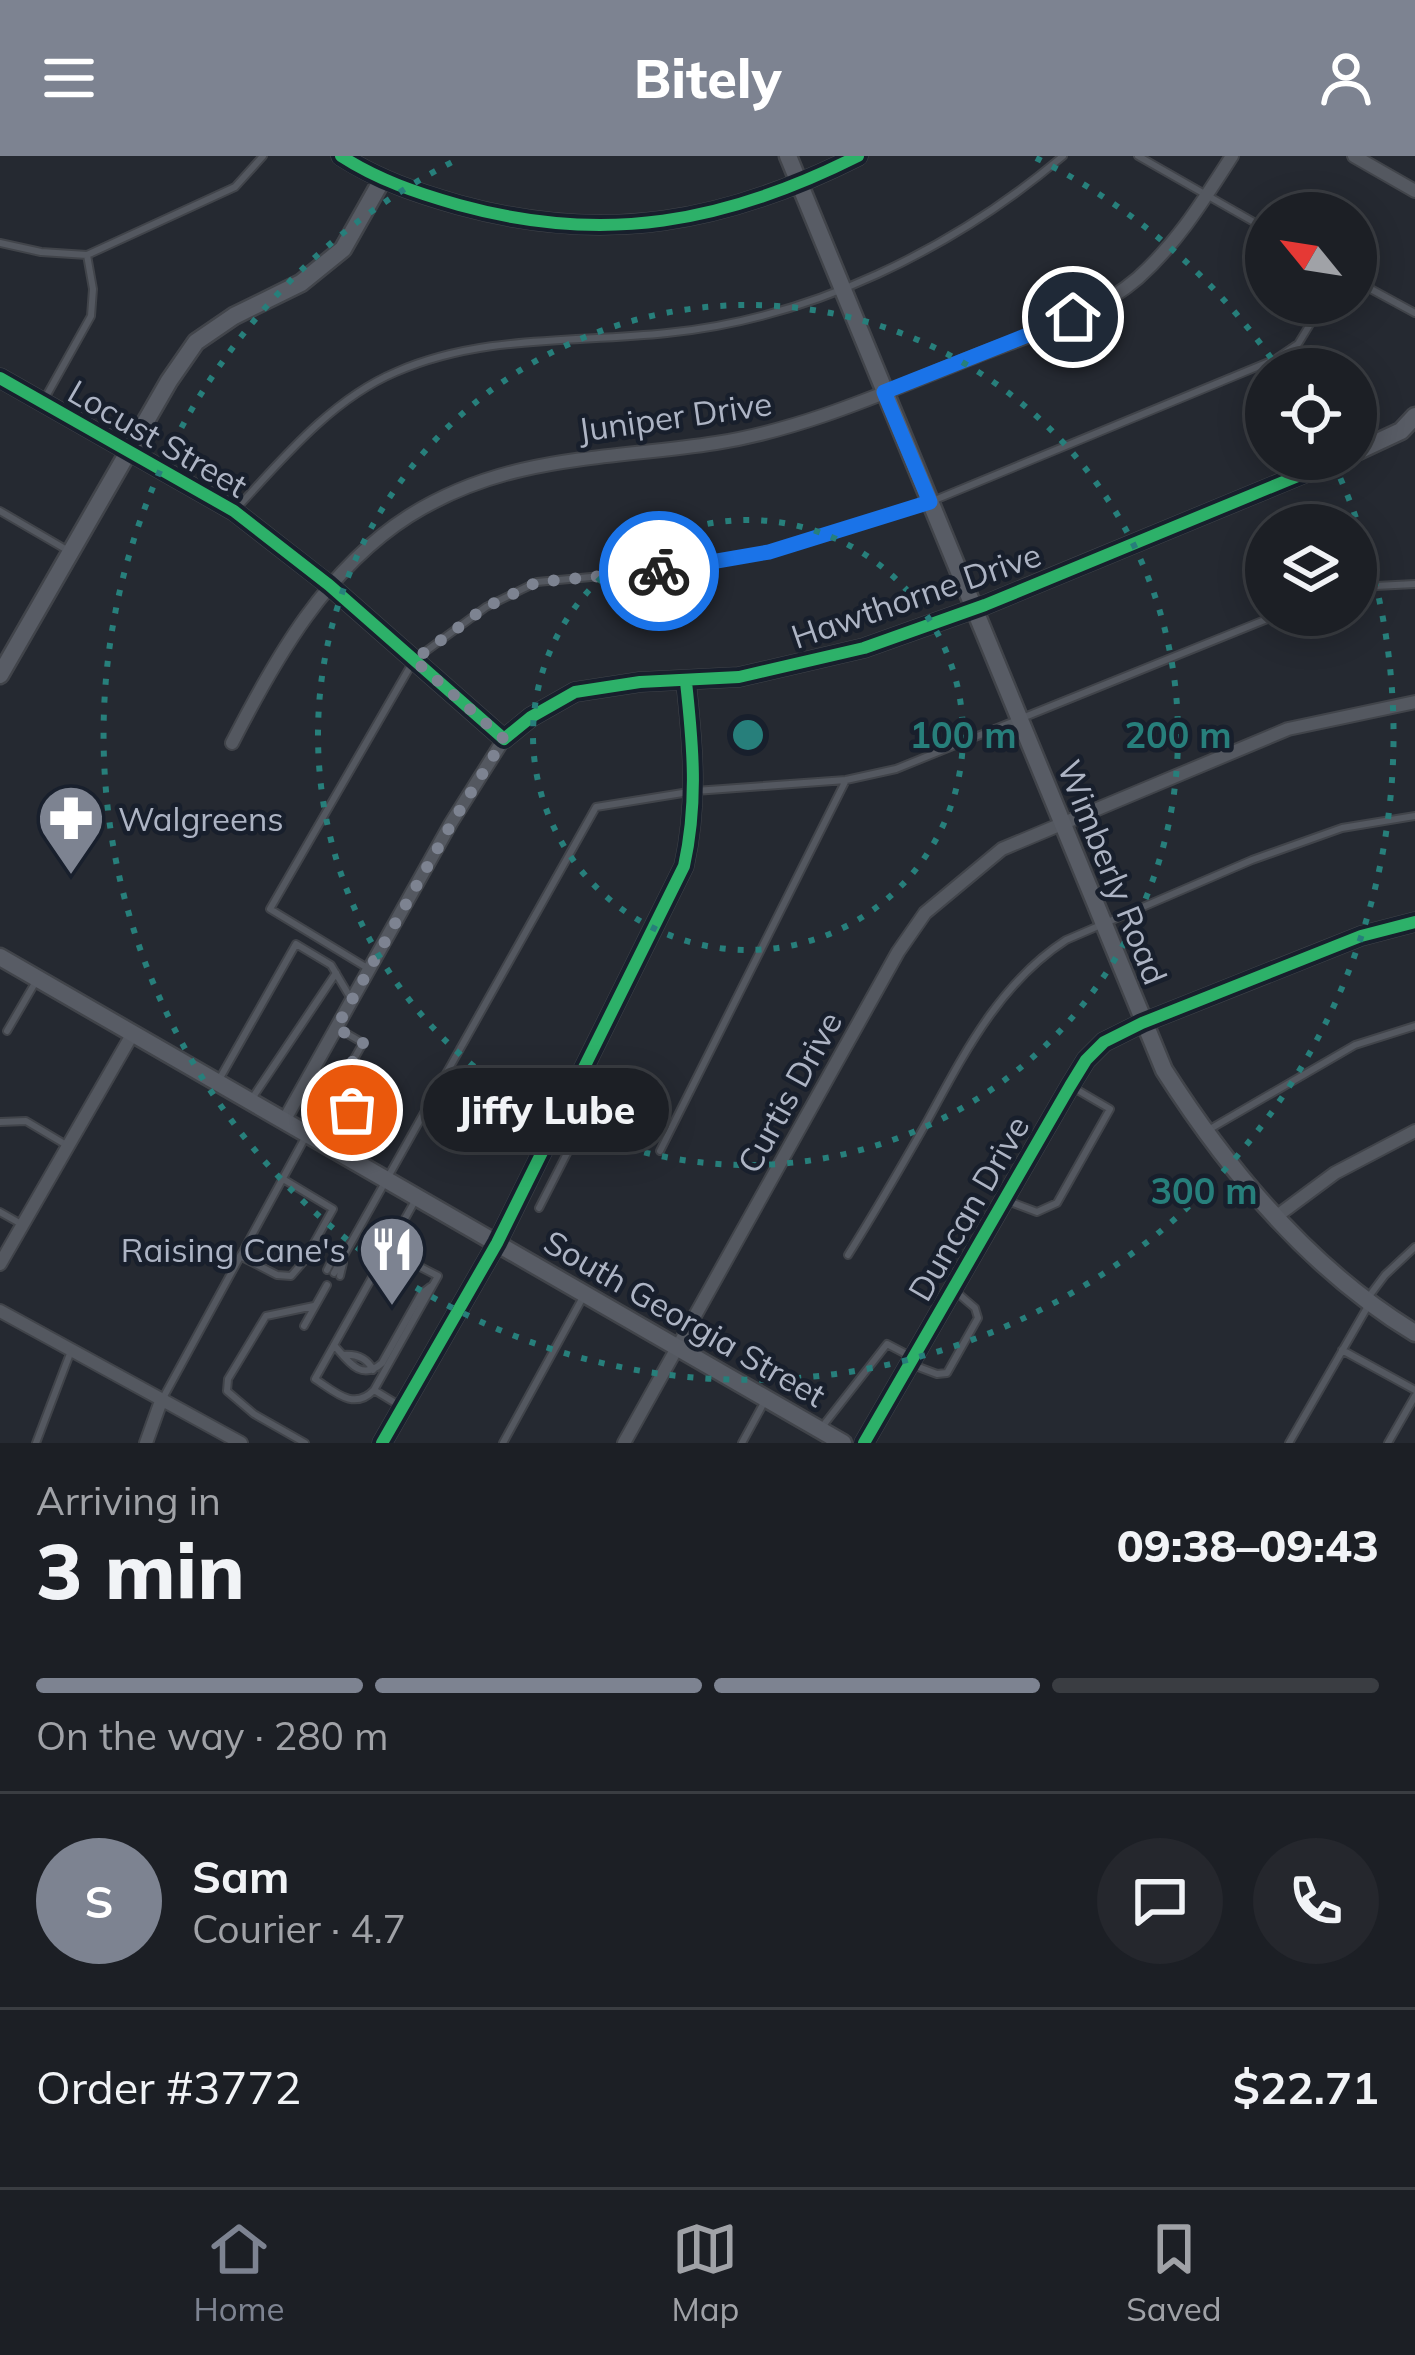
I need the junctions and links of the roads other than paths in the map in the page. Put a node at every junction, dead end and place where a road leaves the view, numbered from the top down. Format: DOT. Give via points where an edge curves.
graph roads {
  1 [pos="263,156"];
  2 [pos="341,156"];
  3 [pos="788,156"];
  4 [pos="858,156"];
  5 [pos="1063,156"];
  6 [pos="1138,156"];
  7 [pos="1232,156"];
  8 [pos="1354,156"];
  9 [pos="382,179"];
  10 [pos="800,182"];
  11 [pos="1415,191"];
  12 [pos="1207,196"];
  13 [pos="1245,217"];
  14 [pos="0,243"];
  15 [pos="87,256"];
  16 [pos="841,286"];
  17 [pos="1377,292"];
  18 [pos="1415,313"];
  19 [pos="1310,324"];
  20 [pos="0,378"];
  21 [pos="884,392"];
  22 [pos="43,403"];
  23 [pos="1415,416"];
  24 [pos="1408,435"];
  25 [pos="1377,445"];
  26 [pos="128,452"];
  27 [pos="1288,480"];
  28 [pos="930,502"];
  29 [pos="0,511"];
  30 [pos="234,511"];
  31 [pos="70,552"];
  32 [pos="329,584"];
  33 [pos="1415,584"];
  34 [pos="1377,586"];
  35 [pos="973,610"];
  36 [pos="1245,628"];
  37 [pos="8,642"];
  38 [pos="414,660"];
  39 [pos="0,675"];
  40 [pos="686,682"];
  41 [pos="1415,702"];
  42 [pos="1019,718"];
  43 [pos="504,739"];
  44 [pos="232,742"];
  45 [pos="846,780"];
  46 [pos="695,791"];
  47 [pos="1415,816"];
  48 [pos="1062,823"];
  49 [pos="1415,922"];
  50 [pos="1103,926"];
  51 [pos="0,957"];
  52 [pos="369,969"];
  53 [pos="336,974"];
  54 [pos="38,979"];
  55 [pos="352,1000"];
  56 [pos="1142,1023"];
  57 [pos="1415,1026"];
  58 [pos="336,1028"];
  59 [pos="7,1031"];
  60 [pos="133,1033"];
  61 [pos="313,1068"];
  62 [pos="218,1082"];
  63 [pos="340,1083"];
  64 [pos="1070,1086"];
  65 [pos="250,1101"];
  66 [pos="284,1120"];
  67 [pos="0,1121"];
  68 [pos="581,1126"];
  69 [pos="1415,1131"];
  70 [pos="1207,1132"];
  71 [pos="307,1134"];
  72 [pos="68,1146"];
  73 [pos="331,1148"];
  74 [pos="660,1151"];
  75 [pos="284,1179"];
  76 [pos="387,1180"];
  77 [pos="417,1197"];
  78 [pos="1004,1200"];
  79 [pos="539,1208"];
  80 [pos="0,1212"];
  81 [pos="1277,1216"];
  82 [pos="22,1225"];
  83 [pos="496,1244"];
  84 [pos="1415,1247"];
  85 [pos="387,1250"];
  86 [pos="848,1255"];
  87 [pos="240,1256"];
  88 [pos="343,1259"];
  89 [pos="0,1264"];
  90 [pos="433,1284"];
  91 [pos="953,1289"];
  92 [pos="584,1294"];
  93 [pos="321,1295"];
  94 [pos="1367,1303"];
  95 [pos="314,1306"];
  96 [pos="0,1311"];
  97 [pos="304,1326"];
  98 [pos="1415,1333"];
  99 [pos="334,1345"];
  100 [pos="678,1348"];
  101 [pos="1342,1350"];
  102 [pos="71,1352"];
  103 [pos="911,1361"];
  104 [pos="374,1390"];
  105 [pos="1415,1393"];
  106 [pos="766,1399"];
  107 [pos="161,1401"];
  108 [pos="259,1404"];
  109 [pos="402,1407"];
  110 [pos="254,1414"];
  111 [pos="1403,1417"];
  112 [pos="1415,1424"];
  113 [pos="820,1430"];
  114 [pos="36,1443"];
  115 [pos="146,1443"];
  116 [pos="241,1443"];
  117 [pos="304,1443"];
  118 [pos="382,1443"];
  119 [pos="502,1443"];
  120 [pos="624,1443"];
  121 [pos="742,1443"];
  122 [pos="842,1443"];
  123 [pos="864,1443"];
  124 [pos="1289,1443"];
  125 [pos="1388,1443"];
  1 -- 15 [label="lane" via="235,187"];
  2 -- 9 [label="main road"];
  3 -- 10 [label="main road, Wimberly Road"];
  4 -- 10 [label="main road"];
  5 -- 16 [label="lane" via="950,239"];
  6 -- 12 [label="lane"];
  7 -- 12 [label="street, Juniper Drive"];
  8 -- 11 [label="street"];
  9 -- 10 [label="main road" via="556,226 662,222"];
  9 -- 26 [label="main road" via="343,249 301,283 196,342"];
  10 -- 16 [label="main road, Wimberly Road"];
  12 -- 13 [label="lane"];
  12 -- 21 [label="street, Juniper Drive" via="1180,237 1133,281 1073,317"];
  14 -- 15 [label="lane"];
  15 -- 22 [label="lane" via="91,316"];
  16 -- 21 [label="main road, Wimberly Road"];
  16 -- 30 [label="lane" via="736,321 671,333 513,341 392,373 347,399"];
  17 -- 18 [label="lane"];
  19 -- 28 [label="lane" via="1276,358"];
  20 -- 22 [label="main road, Locust Street"];
  21 -- 28 [label="main road, Wimberly Road"];
  21 -- 32 [label="street, Juniper Drive" via="783,429 514,469 408,517"];
  22 -- 26 [label="main road, Locust Street"];
  23 -- 24 [label="main road"];
  24 -- 25 [label="main road"];
  26 -- 30 [label="main road, Locust Street"];
  26 -- 31 [label="main road"];
  27 -- 35 [label="main road, Hawthorne Drive"];
  28 -- 35 [label="main road, Wimberly Road"];
  28 -- 38 [label="lane" via="728,560 537,582 486,607"];
  29 -- 31 [label="lane"];
  30 -- 32 [label="main road, Locust Street"];
  31 -- 37 [label="main road"];
  32 -- 38 [label="main road, Locust Street"];
  32 -- 44 [label="street, Juniper Drive"];
  33 -- 34 [label="lane"];
  35 -- 40 [label="main road, Hawthorne Drive" via="817,661"];
  35 -- 42 [label="main road, Wimberly Road"];
  36 -- 42 [label="lane"];
  37 -- 39 [label="main road"];
  38 -- 43 [label="main road, Locust Street"];
  38 -- 52 [label="lane" via="270,909"];
  40 -- 43 [label="main road, Hawthorne Drive" via="575,692"];
  40 -- 46 [label="main road"];
  41 -- 48 [label="street, Curtis Drive" via="1288,729"];
  42 -- 45 [label="lane" via="896,769"];
  42 -- 48 [label="main road, Wimberly Road"];
  43 -- 52 [label="street, Hawthorne Drive"];
  45 -- 46 [label="lane"];
  45 -- 74 [label="lane"];
  46 -- 76 [label="lane" via="596,806"];
  46 -- 83 [label="main road" via="684,866"];
  47 -- 50 [label="lane" via="1342,828"];
  48 -- 50 [label="main road, Wimberly Road"];
  48 -- 100 [label="street, Curtis Drive" via="1001,850 925,913"];
  49 -- 56 [label="main road, Duncan Drive"];
  50 -- 56 [label="main road, Wimberly Road"];
  50 -- 86 [label="lane" via="1041,956 1009,987"];
  51 -- 54 [label="main road, South Georgia Street"];
  52 -- 55 [label="street, Hawthorne Drive"];
  53 -- 55 [label="lane"];
  53 -- 62 [label="lane" via="296,944"];
  53 -- 65 [label="lane"];
  54 -- 59 [label="lane"];
  54 -- 60 [label="main road, South Georgia Street"];
  55 -- 58 [label="street, Hawthorne Drive"];
  56 -- 64 [label="main road, Duncan Drive" via="1104,1042"];
  56 -- 70 [label="main road, Wimberly Road"];
  57 -- 70 [label="lane" via="1355,1046"];
  58 -- 61 [label="street, Hawthorne Drive"];
  58 -- 63 [label="lane" via="363,1043"];
  60 -- 62 [label="main road, South Georgia Street"];
  60 -- 72 [label="street"];
  61 -- 63 [label="lane"];
  61 -- 66 [label="street, Hawthorne Drive"];
  62 -- 65 [label="main road, South Georgia Street"];
  63 -- 73 [label="lane" via="332,1098 352,1110"];
  64 -- 78 [label="main road, Duncan Drive"];
  64 -- 78 [label="lane" via="1110,1109 1057,1203 1037,1212"];
  65 -- 66 [label="main road, South Georgia Street"];
  66 -- 71 [label="main road, South Georgia Street"];
  67 -- 72 [label="lane" via="26,1121"];
  68 -- 79 [label="lane"];
  69 -- 81 [label="street" via="1335,1173"];
  70 -- 81 [label="main road, Wimberly Road"];
  71 -- 73 [label="main road, South Georgia Street"];
  71 -- 75 [label="lane"];
  72 -- 82 [label="street"];
  73 -- 76 [label="main road, South Georgia Street"];
  75 -- 87 [label="lane"];
  75 -- 87 [label="lane" via="333,1209 304,1262 291,1276 277,1275"];
  76 -- 77 [label="main road, South Georgia Street"];
  76 -- 88 [label="lane"];
  77 -- 83 [label="main road, South Georgia Street"];
  77 -- 85 [label="lane"];
  78 -- 91 [label="main road, Duncan Drive"];
  80 -- 82 [label="lane"];
  81 -- 94 [label="main road, Wimberly Road"];
  82 -- 89 [label="street"];
  83 -- 92 [label="main road, South Georgia Street"];
  83 -- 109 [label="main road"];
  84 -- 94 [label="lane"];
  85 -- 90 [label="lane" via="438,1276"];
  85 -- 99 [label="lane"];
  87 -- 107 [label="lane"];
  88 -- 88 [label="lane" via="332,1262 334,1273"];
  90 -- 99 [label="lane" via="373,1370"];
  90 -- 104 [label="lane"];
  91 -- 103 [label="main road, Duncan Drive"];
  91 -- 103 [label="lane" via="977,1318 946,1373"];
  92 -- 100 [label="main road, South Georgia Street"];
  92 -- 119 [label="lane"];
  93 -- 93 [label="lane" via="327,1285"];
  93 -- 95 [label="lane"];
  94 -- 98 [label="main road, Wimberly Road"];
  94 -- 101 [label="lane"];
  95 -- 97 [label="lane"];
  95 -- 110 [label="lane" via="266,1316 228,1378 227,1391"];
  96 -- 102 [label="street"];
  99 -- 104 [label="lane" via="315,1379 350,1401"];
  100 -- 106 [label="main road, South Georgia Street"];
  100 -- 120 [label="street, Curtis Drive"];
  101 -- 105 [label="lane"];
  101 -- 124 [label="lane"];
  102 -- 107 [label="street"];
  102 -- 114 [label="lane"];
  103 -- 113 [label="lane" via="887,1344"];
  103 -- 123 [label="main road, Duncan Drive"];
  104 -- 109 [label="lane"];
  105 -- 111 [label="lane"];
  106 -- 113 [label="main road, South Georgia Street"];
  106 -- 121 [label="lane"];
  107 -- 115 [label="street"];
  107 -- 116 [label="street"];
  108 -- 110 [label="lane"];
  109 -- 118 [label="main road"];
  110 -- 117 [label="lane"];
  111 -- 112 [label="lane"];
  111 -- 125 [label="lane"];
  113 -- 122 [label="main road, South Georgia Street"];
}
